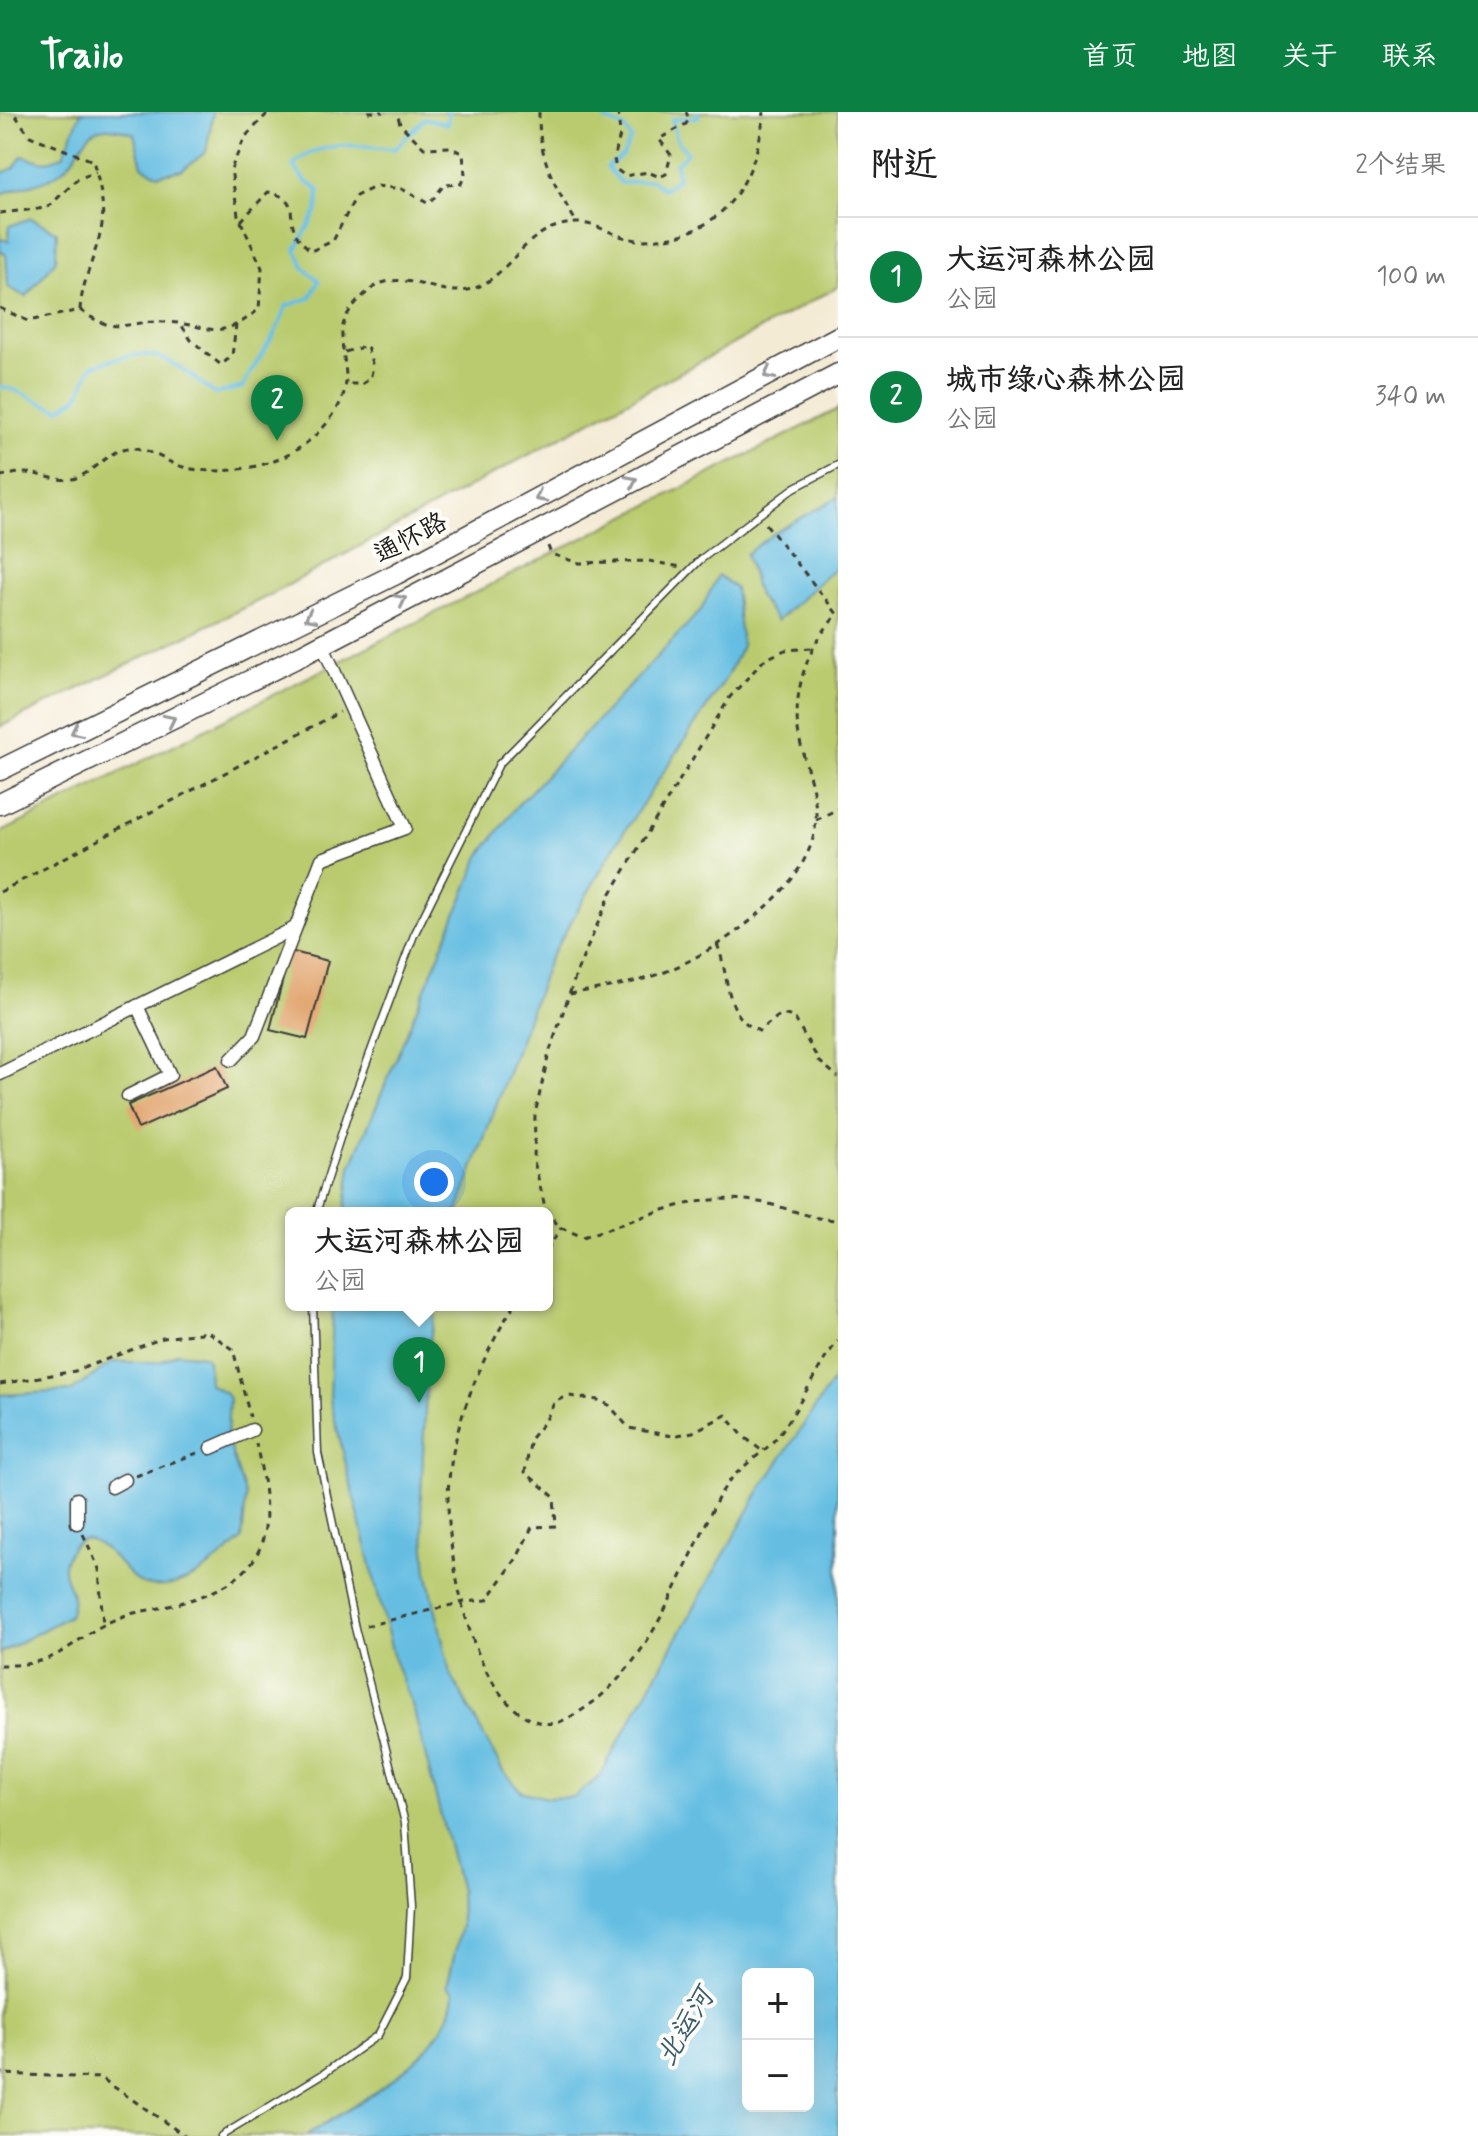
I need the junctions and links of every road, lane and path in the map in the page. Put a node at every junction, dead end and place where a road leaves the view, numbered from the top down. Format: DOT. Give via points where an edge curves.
graph roads {
  1 [pos="13,112"];
  2 [pos="269,112"];
  3 [pos="368,112"];
  4 [pos="383,112"];
  5 [pos="397,112"];
  6 [pos="539,112"];
  7 [pos="618,112"];
  8 [pos="686,112"];
  9 [pos="773,112"];
  10 [pos="764,113"];
  11 [pos="96,172"];
  12 [pos="0,213"];
  13 [pos="241,221"];
  14 [pos="577,223"];
  15 [pos="0,308"];
  16 [pos="80,310"];
  17 [pos="182,325"];
  18 [pos="236,325"];
  19 [pos="838,337"];
  20 [pos="345,352"];
  21 [pos="838,374"];
  22 [pos="346,384"];
  23 [pos="838,465"];
  24 [pos="0,476"];
  25 [pos="764,522"];
  26 [pos="540,528"];
  27 [pos="689,571"];
  28 [pos="838,615"];
  29 [pos="321,642"];
  30 [pos="811,648"];
  31 [pos="351,706"];
  32 [pos="0,770"];
  33 [pos="0,804"];
  34 [pos="838,809"];
  35 [pos="816,820"];
  36 [pos="0,892"];
  37 [pos="295,928"];
  38 [pos="717,944"];
  39 [pos="569,994"];
  40 [pos="137,1006"];
  41 [pos="231,1060"];
  42 [pos="0,1074"];
  43 [pos="838,1077"];
  44 [pos="128,1096"];
  45 [pos="318,1207"];
  46 [pos="545,1207"];
  47 [pos="553,1218"];
  48 [pos="838,1220"];
  49 [pos="561,1228"];
  50 [pos="553,1241"];
  51 [pos="313,1311"];
  52 [pos="511,1311"];
  53 [pos="838,1341"];
  54 [pos="0,1384"];
  55 [pos="252,1430"];
  56 [pos="211,1448"];
  57 [pos="762,1451"];
  58 [pos="125,1480"];
  59 [pos="112,1487"];
  60 [pos="77,1499"];
  61 [pos="77,1523"];
  62 [pos="87,1544"];
  63 [pos="464,1602"];
  64 [pos="369,1625"];
  65 [pos="103,1626"];
  66 [pos="0,1665"];
  67 [pos="0,2073"];
  68 [pos="185,2136"];
  69 [pos="221,2136"];
  1 -- 11 [label="path" via="30,136 93,161"];
  2 -- 13 [label="path" via="245,137 231,169"];
  3 -- 4 [label="path"];
  5 -- 13 [label="path" via="400,124 424,148 450,147 463,154 461,184 444,185 429,204 402,189 377,186 356,196 333,241 311,251 296,235 292,207 282,195 268,192"];
  6 -- 14 [label="path" via="538,139 548,176"];
  7 -- 8 [label="path" via="616,169 625,176 648,172 660,177 666,174 671,155 659,139 686,124"];
  9 -- 10 [label="path"];
  10 -- 14 [label="path" via="760,151 746,184 717,216 675,236 638,240"];
  11 -- 12 [label="path" via="78,179 47,208"];
  11 -- 16 [label="path" via="102,227 81,290"];
  13 -- 18 [label="path" via="262,268 259,309"];
  14 -- 20 [label="path" via="540,234 487,282 462,291 381,283 344,321"];
  15 -- 16 [label="path" via="28,321"];
  16 -- 17 [label="path" via="112,328"];
  17 -- 18 [label="path" via="219,331"];
  17 -- 18 [label="path" via="191,340 221,365 232,356"];
  19 -- 32 [label="main road, 通怀路, one-way" via="396,574"];
  20 -- 22 [label="path"];
  20 -- 22 [label="path" via="367,346 373,367 370,379"];
  26 -- 21 [label="main road, 通怀路, one-way"];
  22 -- 24 [label="path" via="338,409 310,440 273,461 231,471 186,468 127,447 73,479 25,473"];
  23 -- 27 [label="lane" via="794,488"];
  25 -- 28 [label="path"];
  26 -- 27 [label="path" via="551,554 579,563 649,561 674,563"];
  29 -- 26 [label="main road, 通怀路, one-way"];
  27 -- 45 [label="lane" via="499,764 414,935"];
  28 -- 30 [label="path" via="818,633"];
  29 -- 31 [label="street"];
  33 -- 29 [label="main road, 通怀路, one-way"];
  30 -- 35 [label="path" via="800,688 798,729"];
  30 -- 39 [label="path" via="785,650 764,660 730,697 611,893"];
  31 -- 36 [label="path"];
  31 -- 37 [label="street" via="405,828 322,859"];
  34 -- 35 [label="path"];
  35 -- 38 [label="path" via="804,860 786,889"];
  37 -- 40 [label="street"];
  37 -- 41 [label="street" via="254,1036"];
  38 -- 39 [label="path" via="661,973"];
  38 -- 43 [label="path" via="733,1009 746,1025 759,1031 781,1014 794,1017 819,1061"];
  39 -- 46 [label="path" via="535,1114 534,1161"];
  40 -- 42 [label="street"];
  40 -- 44 [label="street" via="170,1075"];
  47 -- 49 [label="path"];
  48 -- 49 [label="path" via="757,1201 708,1199 669,1206 583,1237"];
  49 -- 50 [label="path"];
  51 -- 69 [label="lane" via="318,1453 355,1628 405,1823 411,1906 407,1978 378,2035"];
  52 -- 63 [label="path" via="479,1372 459,1433 448,1497"];
  53 -- 57 [label="path" via="779,1435"];
  54 -- 55 [label="path" via="75,1371 163,1338 208,1332 233,1349"];
  55 -- 56 [label="street"];
  55 -- 65 [label="path" via="264,1513 257,1560 229,1587"];
  56 -- 58 [label="path"];
  57 -- 63 [label="path" via="727,1483 658,1624 630,1667 559,1723 520,1715 495,1688 478,1657"];
  57 -- 63 [label="path" via="726,1415 672,1436 629,1428 598,1400 569,1396 555,1401 531,1438 525,1472 554,1497 556,1526 532,1527 487,1600"];
  58 -- 59 [label="street"];
  60 -- 61 [label="street"];
  62 -- 65 [label="path" via="99,1569"];
  63 -- 64 [label="path"];
  65 -- 66 [label="path" via="52,1660"];
  67 -- 68 [label="path" via="101,2078"];
}
